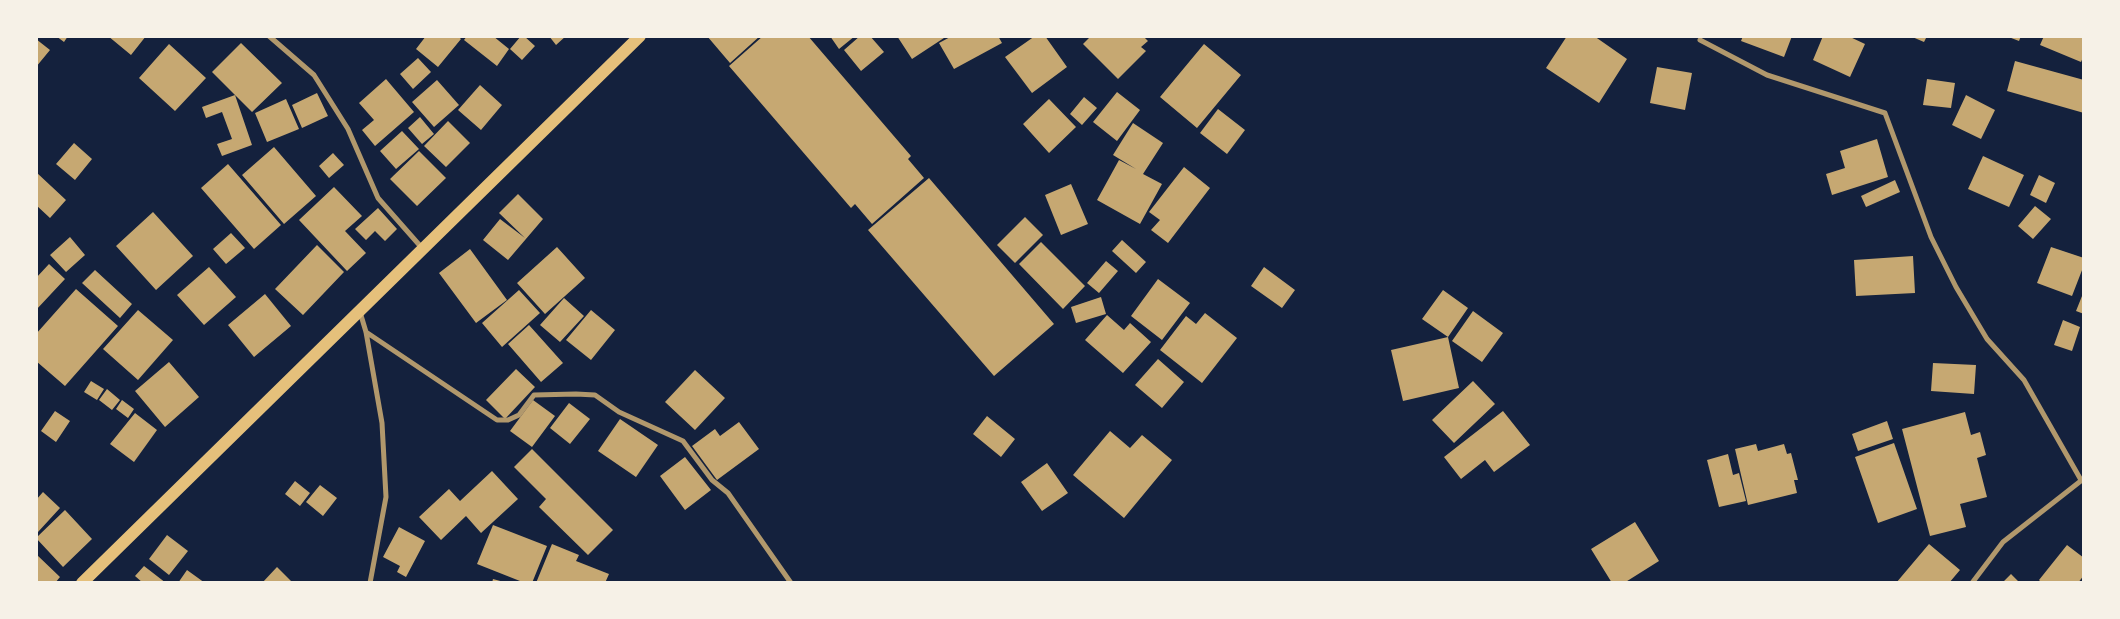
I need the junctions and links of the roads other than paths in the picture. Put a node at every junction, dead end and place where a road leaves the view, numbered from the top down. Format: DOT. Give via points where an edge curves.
graph roads {
  1 [pos="270,36"];
  2 [pos="640,36"];
  3 [pos="1700,40"];
  4 [pos="423,249"];
  5 [pos="360,311"];
  6 [pos="366,332"];
  7 [pos="2082,479"];
  8 [pos="82,583"];
  9 [pos="370,583"];
  10 [pos="791,583"];
  11 [pos="1972,583"];
  1 -- 4 [label="street" via="314,75 348,129 378,198"];
  2 -- 4 [label="main road"];
  3 -- 7 [label="street" via="1767,75 1885,113 1932,237 1956,287 1987,339 2024,380"];
  4 -- 5 [label="main road"];
  5 -- 6 [label="street"];
  5 -- 8 [label="main road"];
  6 -- 9 [label="street" via="382,423 386,496"];
  6 -- 10 [label="street" via="497,420 519,415 534,395 595,396 619,412 683,441 712,480 728,493"];
  7 -- 11 [label="street" via="2003,542"];
}
